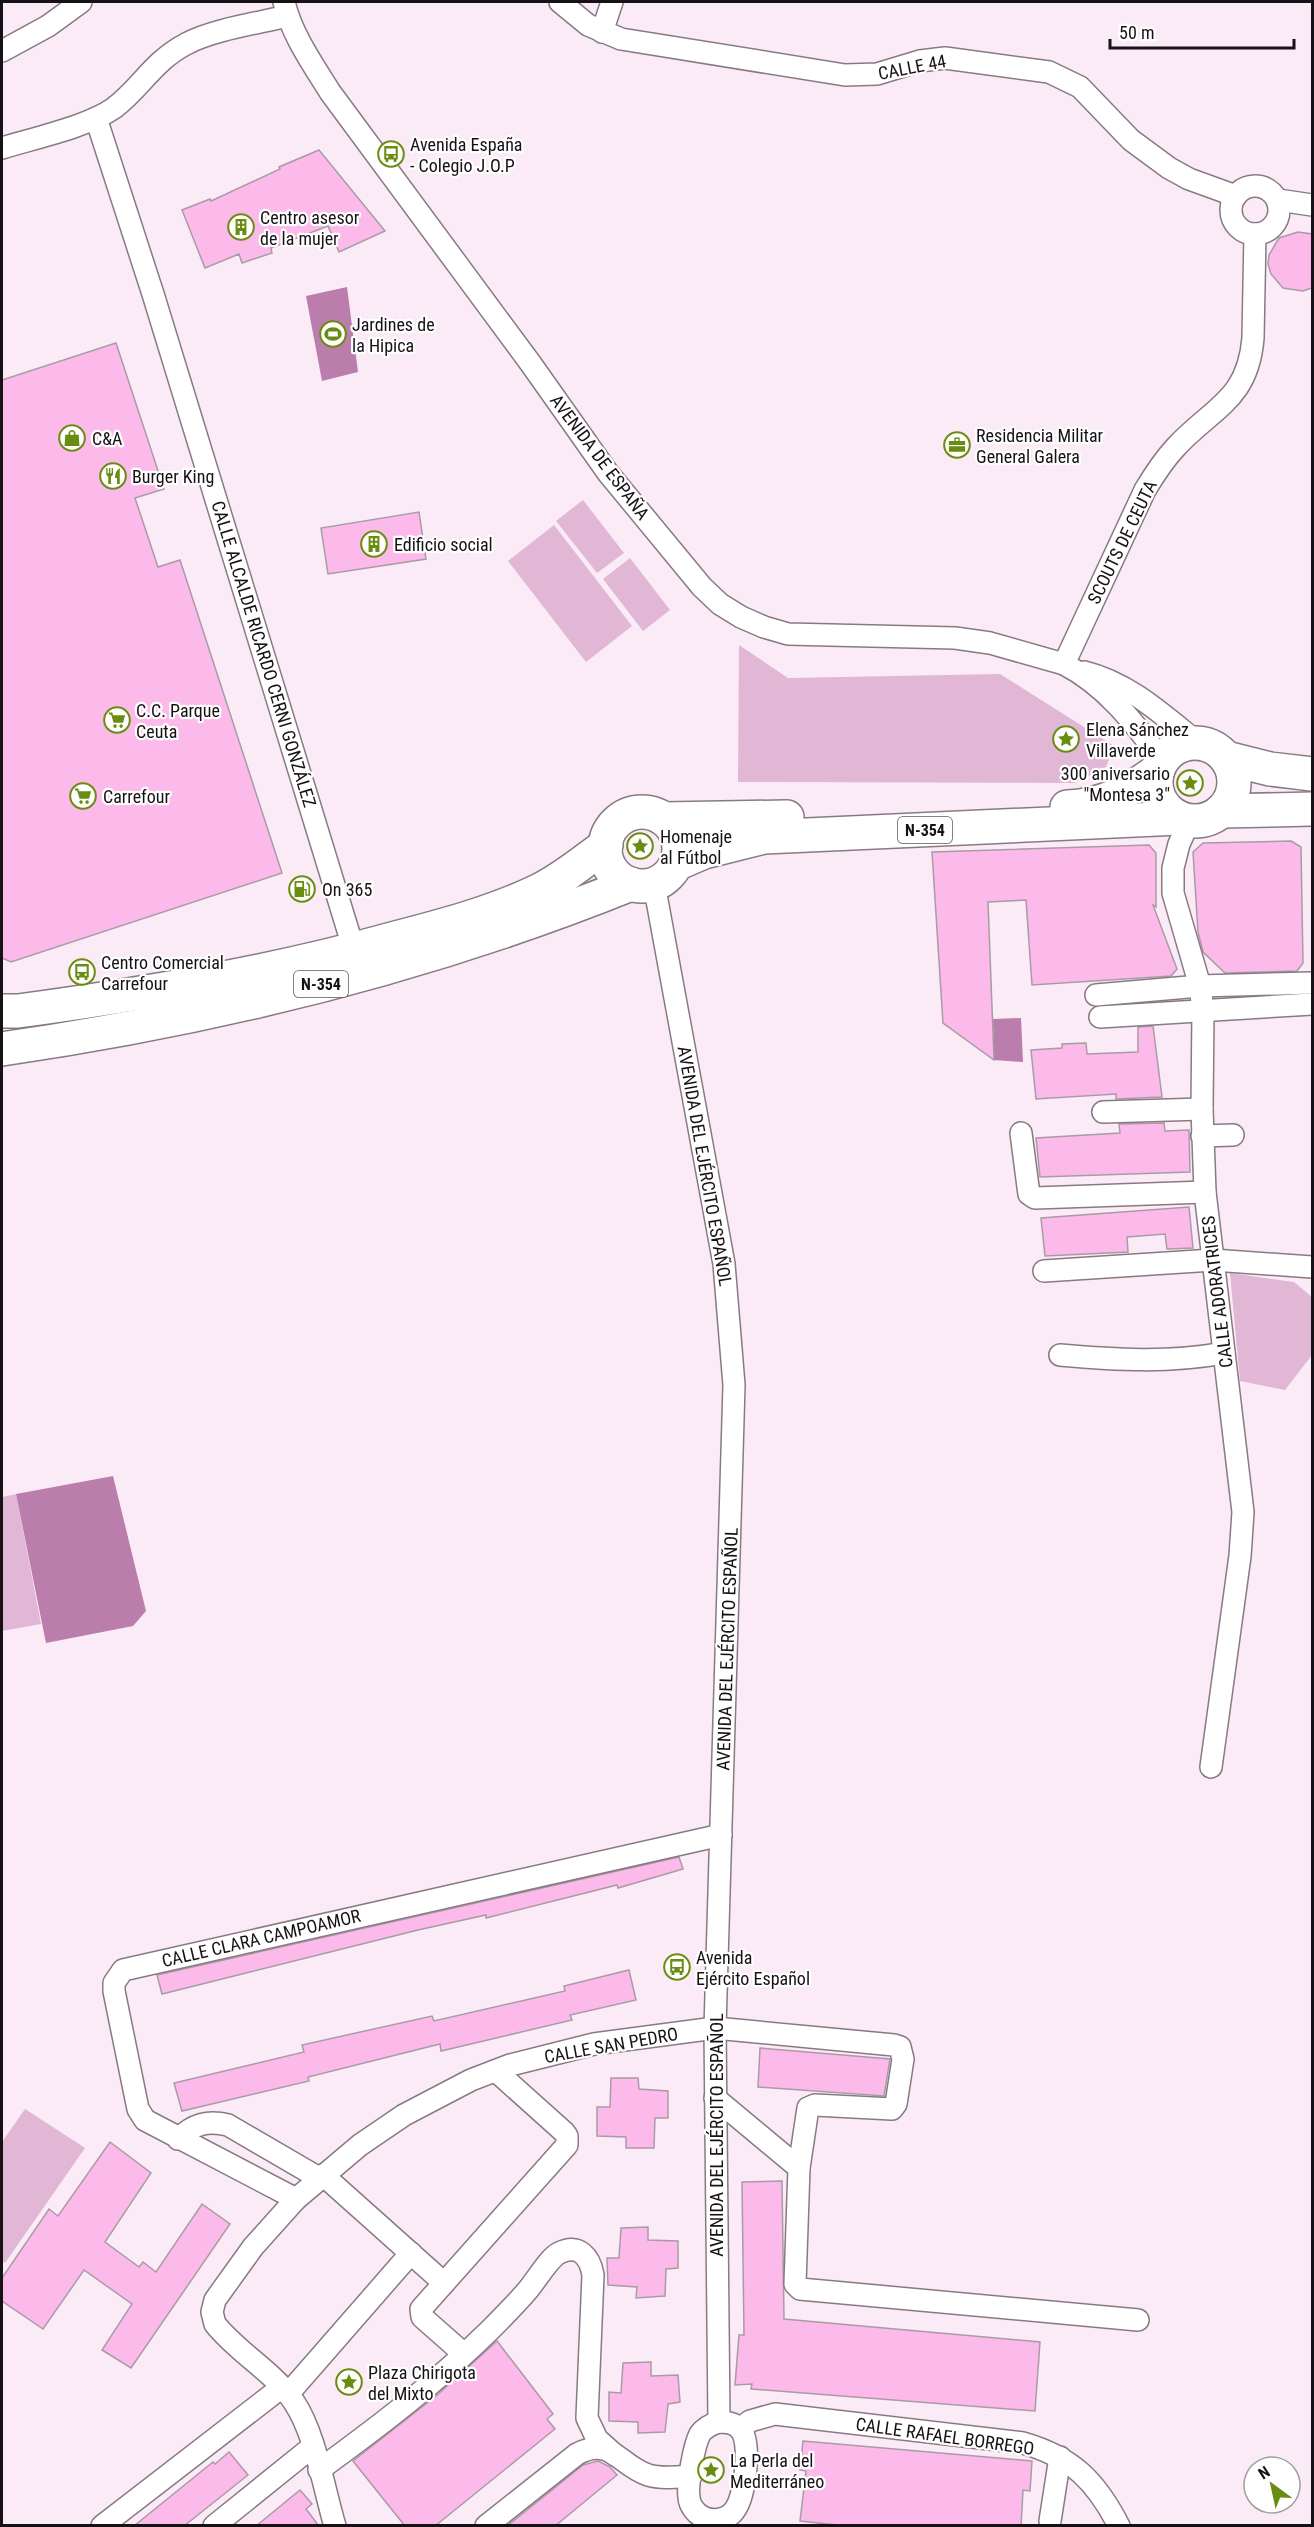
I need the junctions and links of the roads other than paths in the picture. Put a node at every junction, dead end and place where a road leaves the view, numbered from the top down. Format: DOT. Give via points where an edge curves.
graph roads {
  1 [pos="81,2"];
  2 [pos="560,2"];
  3 [pos="612,2"];
  4 [pos="286,9"];
  5 [pos="602,32"];
  6 [pos="2,51"];
  7 [pos="96,118"];
  8 [pos="2,148"];
  9 [pos="1236,196"];
  10 [pos="1278,200"];
  11 [pos="1312,205"];
  12 [pos="1256,234"];
  13 [pos="1070,667"];
  14 [pos="1212,751"];
  15 [pos="1160,766"];
  16 [pos="1312,774"];
  17 [pos="1312,809"];
  18 [pos="1221,811"];
  19 [pos="664,819"];
  20 [pos="1184,820"];
  21 [pos="606,845"];
  22 [pos="654,877"];
  23 [pos="354,950"];
  24 [pos="1312,983"];
  25 [pos="1200,986"];
  26 [pos="1096,995"];
  27 [pos="1312,1004"];
  28 [pos="1203,1010"];
  29 [pos="2,1011"];
  30 [pos="1100,1017"];
  31 [pos="2,1049"];
  32 [pos="1202,1109"];
  33 [pos="1103,1112"];
  34 [pos="1021,1133"];
  35 [pos="1233,1135"];
  36 [pos="1202,1137"];
  37 [pos="1205,1192"];
  38 [pos="1213,1260"];
  39 [pos="1312,1267"];
  40 [pos="1044,1271"];
  41 [pos="1224,1353"];
  42 [pos="1060,1355"];
  43 [pos="1211,1767"];
  44 [pos="721,1836"];
  45 [pos="715,2028"];
  46 [pos="496,2071"];
  47 [pos="715,2098"];
  48 [pos="178,2139"];
  49 [pos="799,2168"];
  50 [pos="321,2176"];
  51 [pos="296,2199"];
  52 [pos="411,2253"];
  53 [pos="444,2283"];
  54 [pos="1138,2320"];
  55 [pos="464,2354"];
  56 [pos="285,2391"];
  57 [pos="719,2422"];
  58 [pos="740,2428"];
  59 [pos="312,2446"];
  60 [pos="615,2455"];
  61 [pos="1060,2457"];
  62 [pos="319,2470"];
  63 [pos="691,2476"];
  64 [pos="739,2517"];
  65 [pos="1050,2521"];
  66 [pos="711,2523"];
  67 [pos="332,2524"];
  68 [pos="102,2526"];
  69 [pos="214,2526"];
  70 [pos="486,2526"];
  71 [pos="1119,2526"];
  1 -- 6 [label="street" via="48,26"];
  2 -- 5 [label="street, CALLE 44"];
  3 -- 5 [label="street"];
  4 -- 7 [label="street" via="188,42 162,58 129,95"];
  4 -- 13 [label="street, AVENIDA DE ESPAÑA" via="303,49 330,92 608,473 702,587 720,603 741,617 788,634 956,638 990,643"];
  5 -- 9 [label="street, CALLE 44" via="640,43 845,75 878,74 945,58 1050,72 1080,87 1131,140 1159,162 1189,179"];
  7 -- 8 [label="street"];
  7 -- 23 [label="street, CALLE ALCALDE RICARDO CERNI GONZÁLEZ"];
  9 -- 10 [label="street" via="1254,186 1268,190"];
  9 -- 12 [label="street" via="1232,210 1236,224"];
  10 -- 11 [label="street"];
  10 -- 12 [label="street" via="1276,223"];
  12 -- 13 [label="street, SCOUTS DE CEUTA" via="1253,338 1244,379 1229,399 1176,447 1145,490"];
  13 -- 14 [label="street, AVENIDA DE ESPAÑA" via="1120,685"];
  13 -- 15 [label="street, AVENIDA DE ESPAÑA" via="1122,712"];
  14 -- 15 [label="highway, N-354" via="1178,747"];
  14 -- 16 [label="highway, AVENIDA DE ESPAÑA" via="1270,769"];
  14 -- 18 [label="highway" via="1234,778 1233,791"];
  15 -- 19 [label="highway, N-354" via="1134,788 1107,800 1078,806"];
  15 -- 20 [label="highway" via="1157,793 1169,812"];
  17 -- 18 [label="highway, N-354"];
  18 -- 20 [label="highway, N-354" via="1200,821"];
  19 -- 21 [label="highway, N-354" via="644,812 623,818 608,834"];
  19 -- 22 [label="highway" via="678,840"];
  20 -- 22 [label="highway, N-354" via="764,837 704,852"];
  20 -- 25 [label="street, CALLE ADORATRICES" via="1173,868 1173,893"];
  21 -- 22 [label="highway" via="606,858 620,878"];
  21 -- 23 [label="highway, N-354" via="575,869 505,906"];
  22 -- 31 [label="highway, N-354" via="528,924 362,974 168,1019"];
  22 -- 44 [label="street, AVENIDA DEL EJÉRCITO ESPAÑOL" via="724,1264 731,1324 734,1446"];
  23 -- 29 [label="highway, N-354" via="159,991"];
  24 -- 25 [label="street"];
  25 -- 26 [label="street"];
  25 -- 28 [label="street, CALLE ADORATRICES"];
  27 -- 28 [label="street"];
  28 -- 30 [label="street"];
  28 -- 32 [label="street, CALLE ADORATRICES"];
  32 -- 33 [label="street"];
  32 -- 36 [label="street, CALLE ADORATRICES"];
  34 -- 37 [label="street" via="1029,1194 1035,1198"];
  35 -- 36 [label="street"];
  36 -- 37 [label="street, CALLE ADORATRICES"];
  37 -- 38 [label="street, CALLE ADORATRICES"];
  38 -- 39 [label="street"];
  38 -- 40 [label="street"];
  38 -- 41 [label="street, CALLE ADORATRICES"];
  41 -- 42 [label="street" via="1162,1360"];
  41 -- 43 [label="street, CALLE ADORATRICES" via="1242,1522"];
  44 -- 45 [label="street, AVENIDA DEL EJÉRCITO ESPAÑOL"];
  44 -- 48 [label="street, CALLE CLARA CAMPOAMOR" via="123,1970 114,1990 138,2109 145,2120"];
  45 -- 46 [label="street, CALLE SAN PEDRO" via="594,2044"];
  45 -- 47 [label="street, AVENIDA DEL EJÉRCITO ESPAÑOL"];
  45 -- 49 [label="street, CALLE SAN PEDRO" via="900,2047 903,2052 892,2109 815,2105 808,2108"];
  46 -- 50 [label="street, CALLE SAN PEDRO" via="404,2115"];
  46 -- 53 [label="street" via="564,2132 567,2145"];
  47 -- 49 [label="street"];
  47 -- 57 [label="street, AVENIDA DEL EJÉRCITO ESPAÑOL"];
  48 -- 50 [label="street" via="189,2128 202,2123 228,2125"];
  48 -- 51 [label="street, CALLE CLARA CAMPOAMOR"];
  49 -- 54 [label="street" via="795,2284 800,2289"];
  50 -- 51 [label="street, CALLE SAN PEDRO"];
  50 -- 52 [label="street"];
  51 -- 56 [label="street, CALLE SAN PEDRO" via="253,2247 215,2300 212,2312 223,2334"];
  52 -- 53 [label="street"];
  52 -- 56 [label="street"];
  53 -- 55 [label="street" via="420,2315"];
  55 -- 60 [label="street" via="506,2315 556,2254 568,2249 581,2252 590,2262 593,2275 587,2418 597,2439"];
  55 -- 62 [label="street" via="376,2429"];
  56 -- 59 [label="street, CALLE SAN PEDRO" via="303,2418"];
  56 -- 68 [label="street"];
  57 -- 58 [label="street"];
  57 -- 63 [label="street" via="700,2434"];
  58 -- 61 [label="street, CALLE RAFAEL BORREGO" via="750,2421 775,2415 1023,2443"];
  58 -- 64 [label="street" via="748,2450"];
  59 -- 62 [label="street, CALLE SAN PEDRO"];
  59 -- 69 [label="street"];
  60 -- 63 [label="street" via="651,2476"];
  60 -- 70 [label="street" via="602,2447 590,2447 577,2454"];
  61 -- 65 [label="street"];
  61 -- 71 [label="street, CALLE RAFAEL BORREGO" via="1105,2498"];
  62 -- 67 [label="street, CALLE SAN PEDRO"];
  63 -- 66 [label="street" via="692,2509"];
  64 -- 66 [label="street" via="729,2516"];
}
